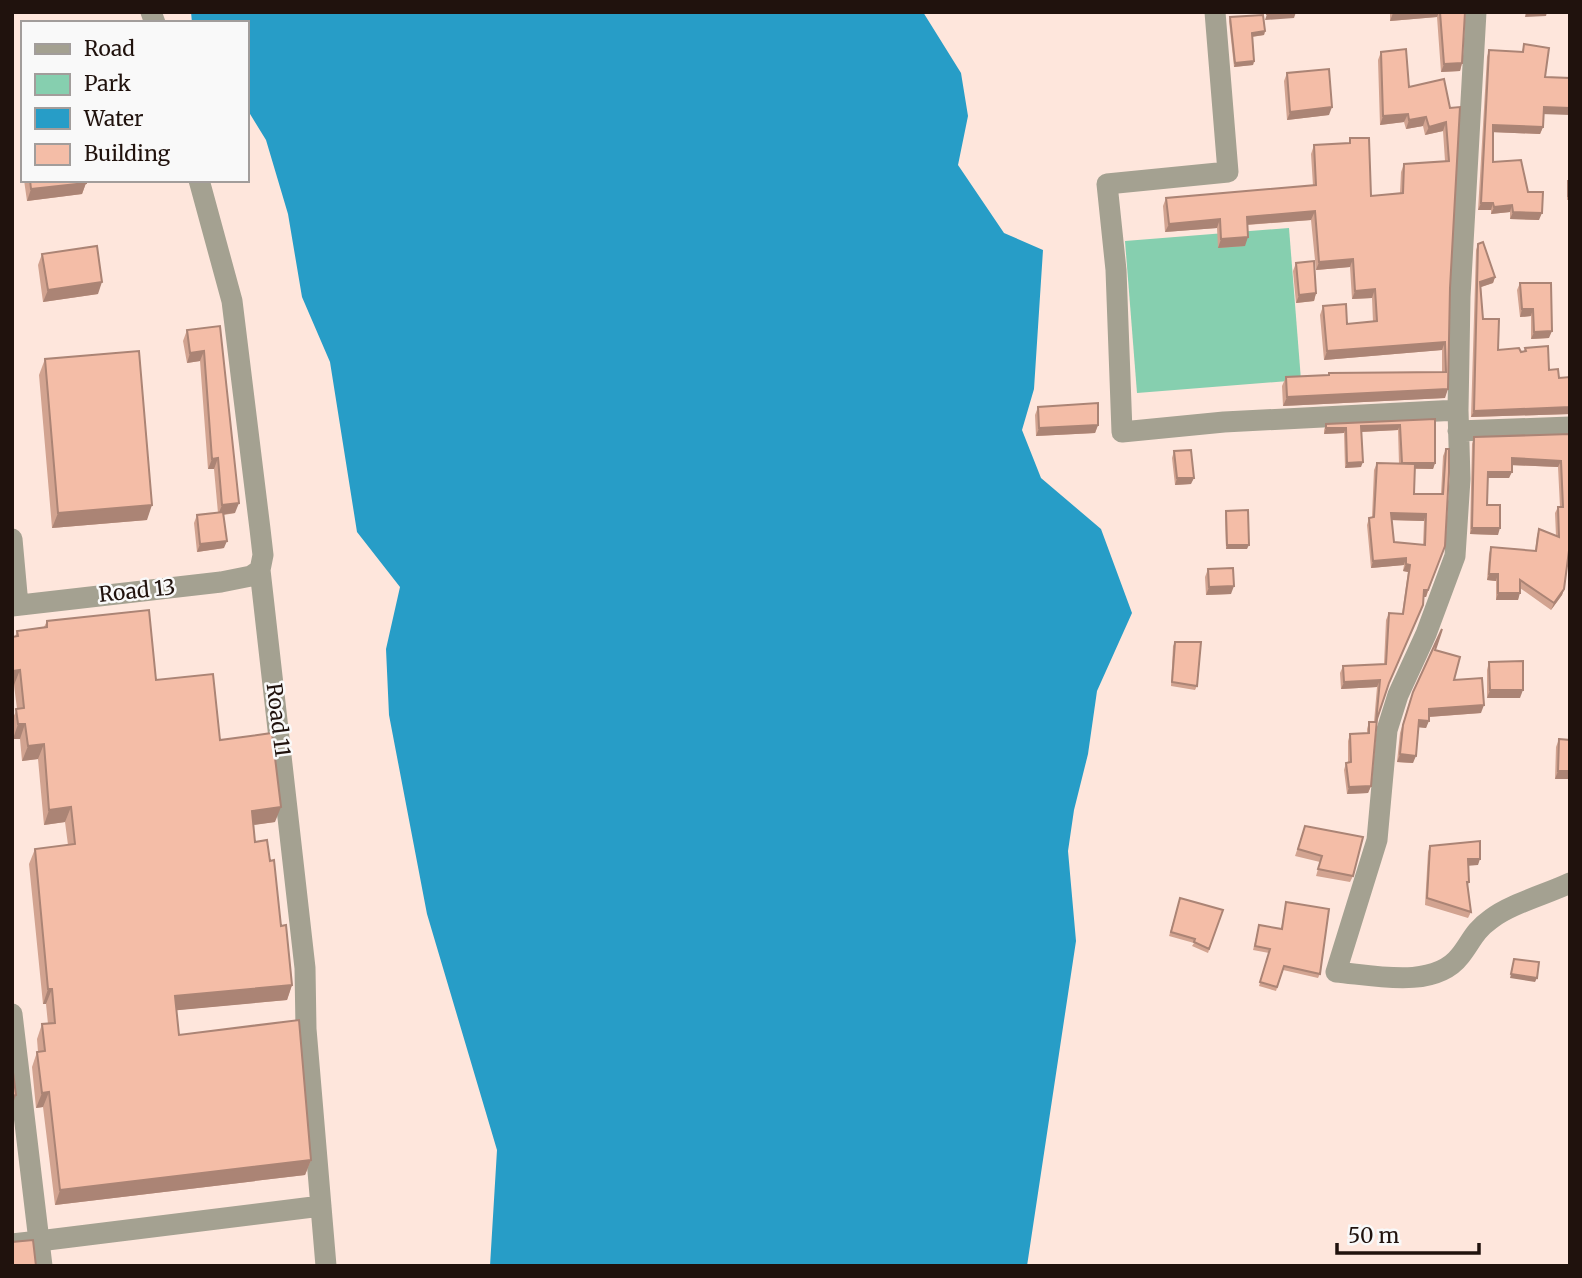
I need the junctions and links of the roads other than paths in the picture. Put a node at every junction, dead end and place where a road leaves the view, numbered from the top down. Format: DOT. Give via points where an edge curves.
graph roads {
  1 [pos="1215,12"];
  2 [pos="1476,12"];
  3 [pos="199,182"];
  4 [pos="1458,420"];
  5 [pos="1570,427"];
  6 [pos="12,539"];
  7 [pos="260,570"];
  8 [pos="15,605"];
  9 [pos="1570,883"];
  10 [pos="12,1014"];
  11 [pos="321,1206"];
  12 [pos="39,1241"];
  13 [pos="12,1244"];
  14 [pos="42,1266"];
  15 [pos="326,1266"];
  1 -- 4 [label="street" via="1228,172 1107,184 1122,432 1224,422"];
  2 -- 4 [label="street"];
  3 -- 7 [label="street, Road 11" via="232,301 261,542"];
  4 -- 5 [label="street"];
  4 -- 9 [label="street" via="1455,556 1387,730 1377,840 1336,972 1404,977 1436,973 1460,958 1471,936 1493,917"];
  6 -- 8 [label="street"];
  7 -- 8 [label="street, Road 13" via="221,582"];
  7 -- 11 [label="street, Road 11" via="305,968"];
  10 -- 12 [label="street"];
  11 -- 12 [label="street"];
  11 -- 15 [label="street, Road 11"];
  12 -- 13 [label="street"];
  12 -- 14 [label="street"];
}
